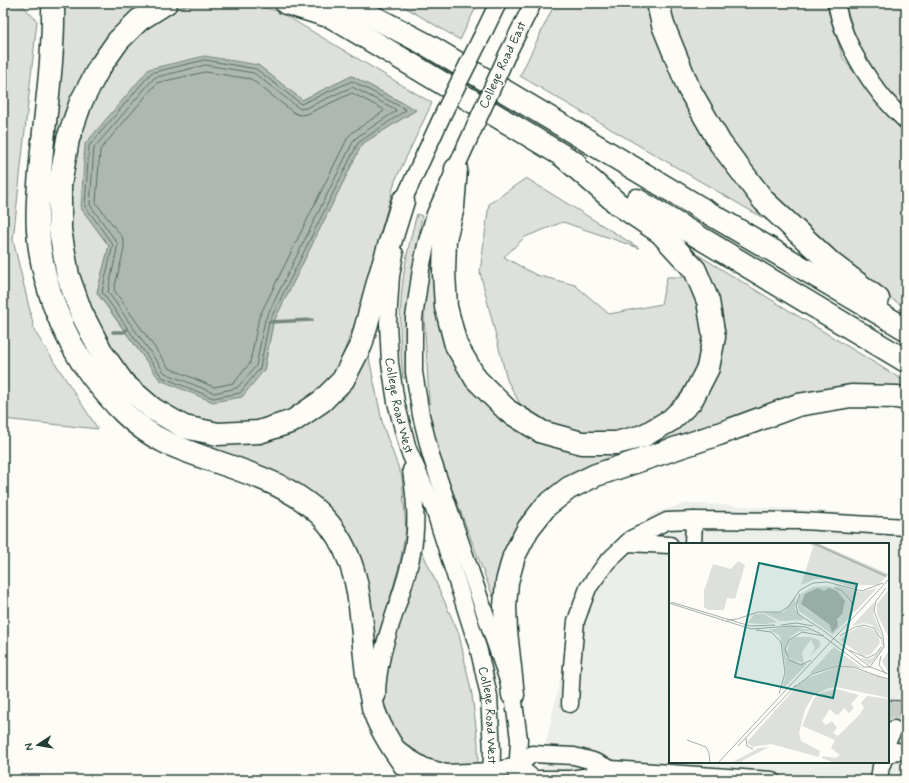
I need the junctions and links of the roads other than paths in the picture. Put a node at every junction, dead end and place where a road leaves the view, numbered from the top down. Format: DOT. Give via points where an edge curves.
graph roads {
  1 [pos="53,3"];
  2 [pos="166,3"];
  3 [pos="286,3"];
  4 [pos="311,3"];
  5 [pos="379,3"];
  6 [pos="498,3"];
  7 [pos="533,3"];
  8 [pos="658,3"];
  9 [pos="836,3"];
  10 [pos="340,10"];
  11 [pos="429,46"];
  12 [pos="906,121"];
  13 [pos="474,128"];
  14 [pos="563,156"];
  15 [pos="456,169"];
  16 [pos="403,201"];
  17 [pos="906,321"];
  18 [pos="906,329"];
  19 [pos="906,361"];
  20 [pos="906,399"];
  21 [pos="408,449"];
  22 [pos="694,520"];
  23 [pos="906,528"];
  24 [pos="627,543"];
  25 [pos="693,543"];
  26 [pos="669,545"];
  27 [pos="513,695"];
  28 [pos="570,704"];
  29 [pos="388,741"];
  30 [pos="906,752"];
  31 [pos="889,755"];
  32 [pos="882,763"];
  33 [pos="610,770"];
  34 [pos="680,772"];
  35 [pos="517,773"];
  36 [pos="491,775"];
  37 [pos="415,780"];
  38 [pos="772,780"];
  39 [pos="879,780"];
  1 -- 29 [label="highway" via="54,32 38,195 38,232 43,267 54,305 68,337 86,368 110,400 140,427 165,442 290,492 310,505 328,523 343,544 353,566 359,590 367,678 374,711"];
  2 -- 16 [label="highway" via="139,20 118,41 99,68 81,102 68,139 60,185 60,230 68,276 81,312 102,353 124,384 153,409 184,426 218,434 259,432 293,421 322,401 343,380 361,345"];
  3 -- 10 [label="highway"];
  4 -- 10 [label="highway"];
  5 -- 11 [label="highway"];
  6 -- 16 [label="street, College Road West, bridge"];
  7 -- 13 [label="street, College Road East, bridge"];
  8 -- 17 [label="highway" via="663,24 689,89 720,143 764,202 832,264"];
  9 -- 12 [label="street" via="847,38 860,65 877,91"];
  10 -- 11 [label="highway"];
  10 -- 14 [label="highway"];
  11 -- 18 [label="highway"];
  13 -- 15 [label="street, College Road West"];
  14 -- 15 [label="highway" via="618,204 661,233 695,270 708,301 714,337 708,368 691,401 671,420 643,436 616,443 582,443 542,432 508,411 476,379 456,345 446,307 444,273"];
  14 -- 19 [label="highway"];
  15 -- 27 [label="street, College Road West" via="435,214 424,251 414,318 414,372 431,456"];
  16 -- 21 [label="street, College Road West" via="391,276 388,322 390,363 396,402"];
  20 -- 27 [label="highway" via="851,396 798,405 596,475 569,488 546,506 528,529 514,556 507,582 505,606"];
  21 -- 29 [label="street" via="416,529 412,554 379,666 377,682 377,696"];
  21 -- 36 [label="street, College Road West" via="434,509 479,651 489,696"];
  22 -- 23 [label="street" via="802,521"];
  22 -- 24 [label="street" via="668,521"];
  22 -- 25 [label="street"];
  24 -- 26 [label="street"];
  24 -- 28 [label="street" via="607,562 588,588 576,621"];
  27 -- 35 [label="street, College Road West" via="519,738"];
  29 -- 36 [label="street" via="425,767 446,773"];
  29 -- 37 [label="highway"];
  30 -- 31 [label="street" via="895,751"];
  32 -- 39 [label="street"];
  33 -- 34 [label="street"];
  33 -- 35 [label="street" via="572,779 534,779"];
  33 -- 35 [label="street" via="593,761 574,756 532,754"];
  34 -- 38 [label="street"];
  35 -- 36 [label="street"];
}
